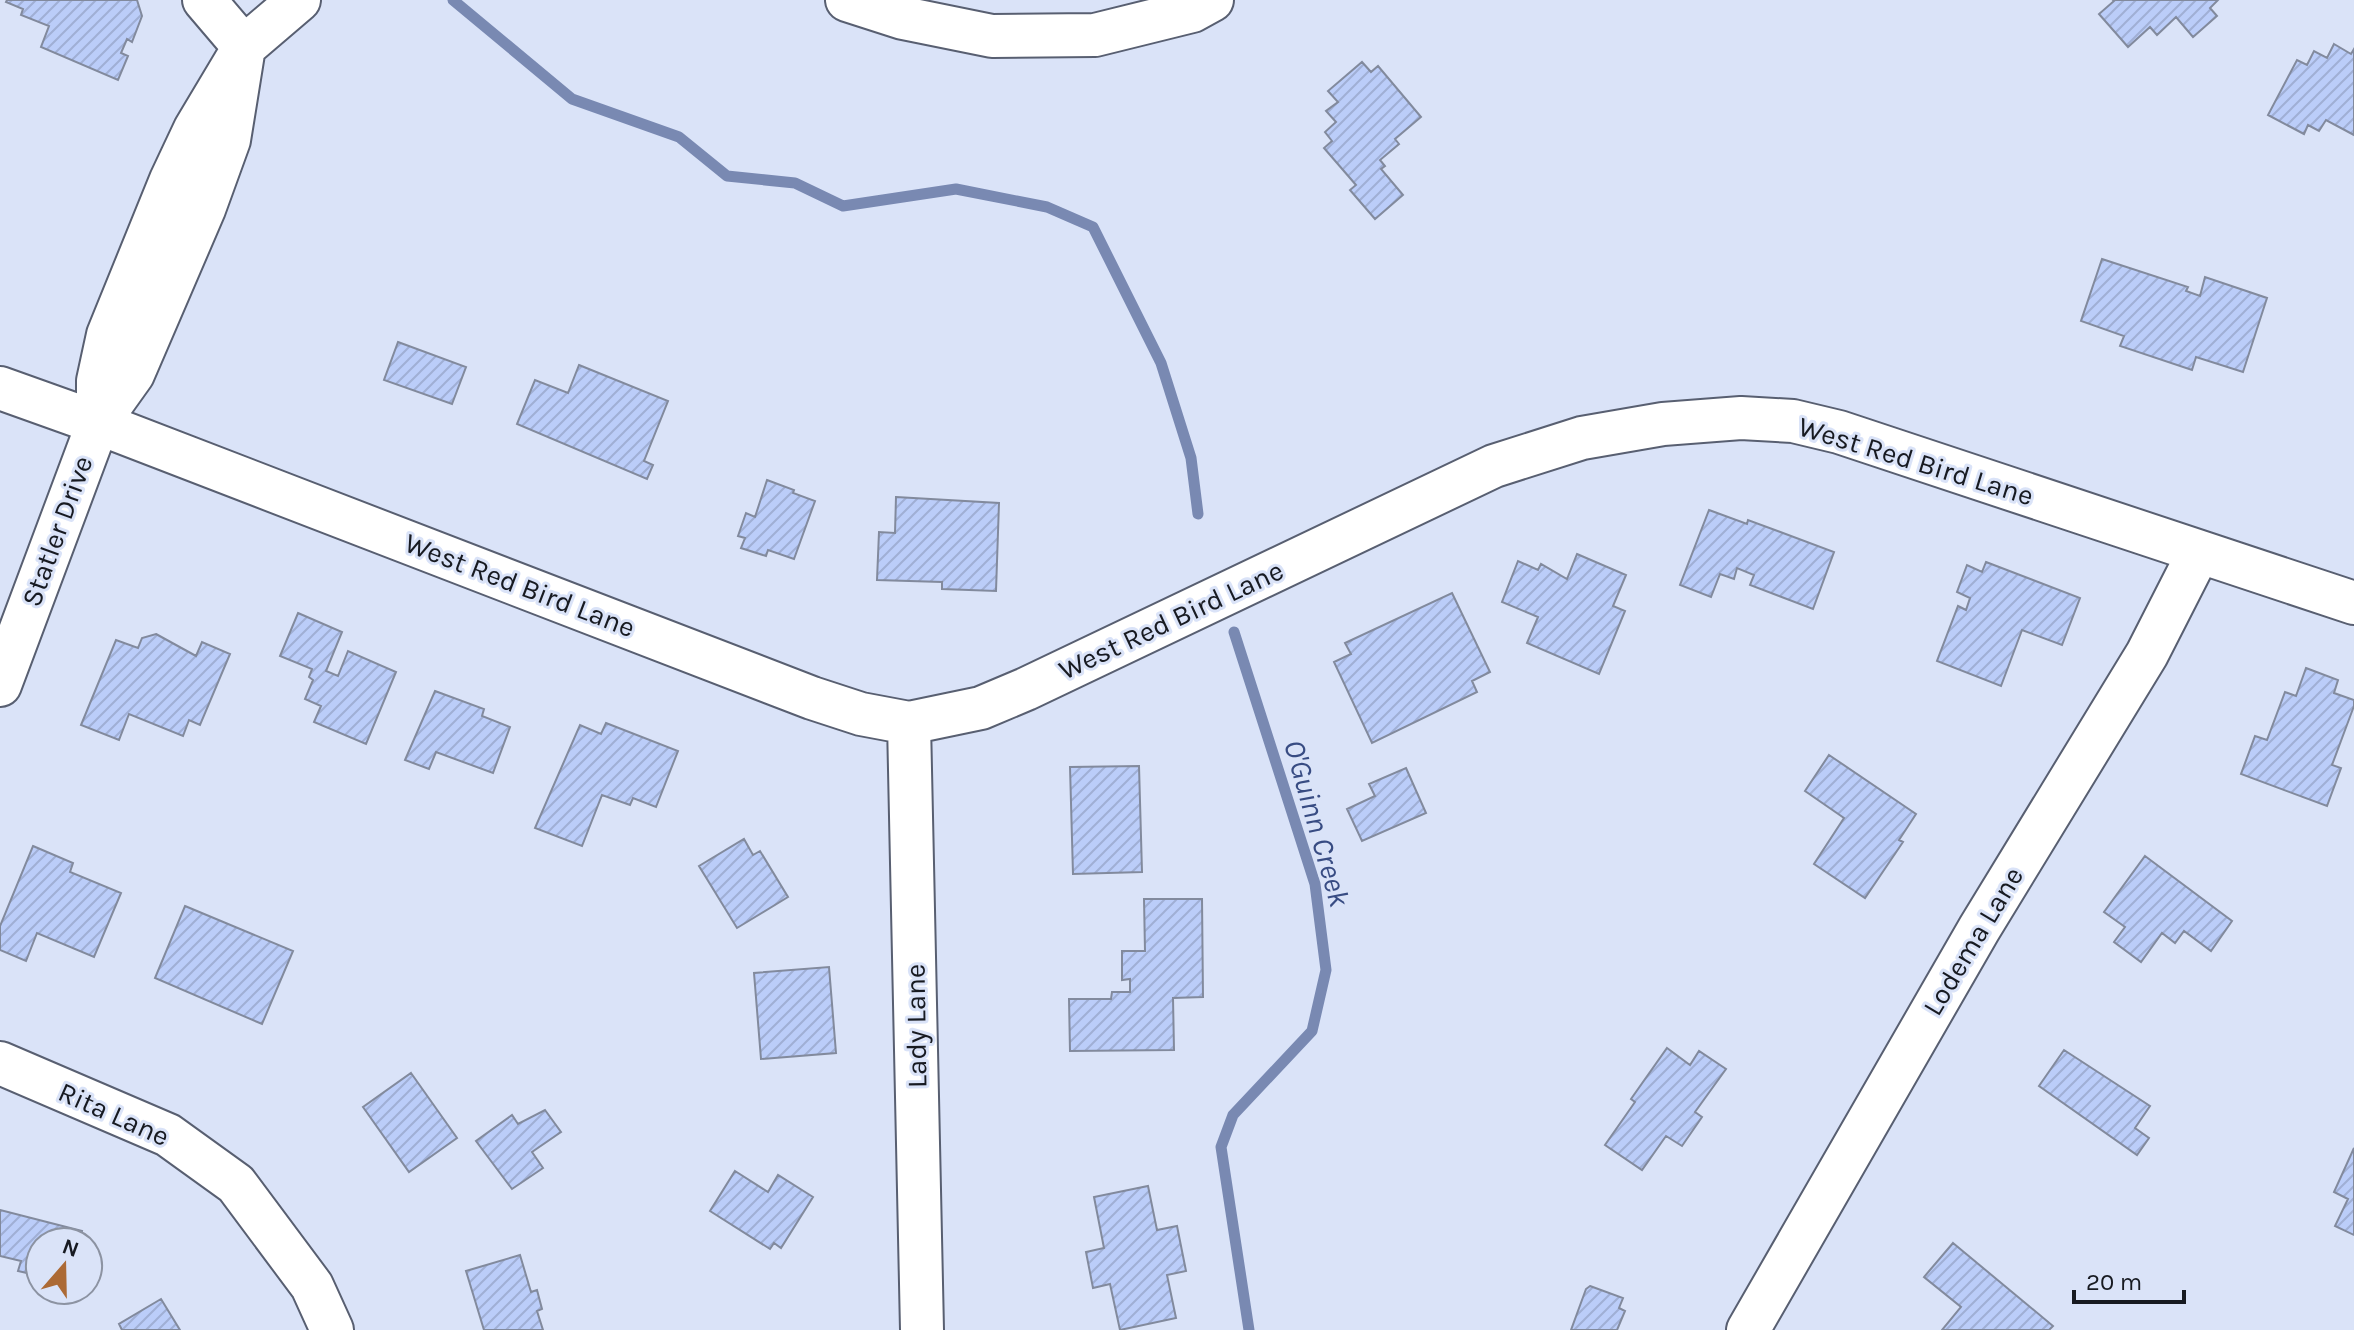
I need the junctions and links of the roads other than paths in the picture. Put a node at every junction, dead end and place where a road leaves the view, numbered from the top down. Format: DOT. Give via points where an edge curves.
graph roads {
  1 [pos="204,0"];
  2 [pos="299,0"];
  3 [pos="847,0"];
  4 [pos="1212,0"];
  5 [pos="244,47"];
  6 [pos="0,388"];
  7 [pos="98,423"];
  8 [pos="2199,552"];
  9 [pos="2354,603"];
  10 [pos="0,685"];
  11 [pos="909,723"];
  12 [pos="0,1063"];
  13 [pos="332,1330"];
  14 [pos="922,1330"];
  15 [pos="1748,1330"];
  1 -- 5 [label="street"];
  2 -- 5 [label="street"];
  3 -- 4 [label="street" via="903,18 1006,36 1095,35 1192,11"];
  5 -- 7 [label="street" via="195,129 128,281 98,381"];
  6 -- 7 [label="street, West Red Bird Lane"];
  7 -- 10 [label="street, Statler Drive"];
  7 -- 11 [label="street, West Red Bird Lane" via="812,698"];
  8 -- 9 [label="street, West Red Bird Lane"];
  8 -- 11 [label="street, West Red Bird Lane" via="1793,421 1741,418 1663,424 1582,438 1494,466 1026,689 981,708"];
  8 -- 15 [label="street, Lodema Lane" via="2147,654 1979,929"];
  11 -- 14 [label="street, Lady Lane"];
  12 -- 13 [label="street, Rita Lane" via="168,1135 236,1184 312,1286"];
}
